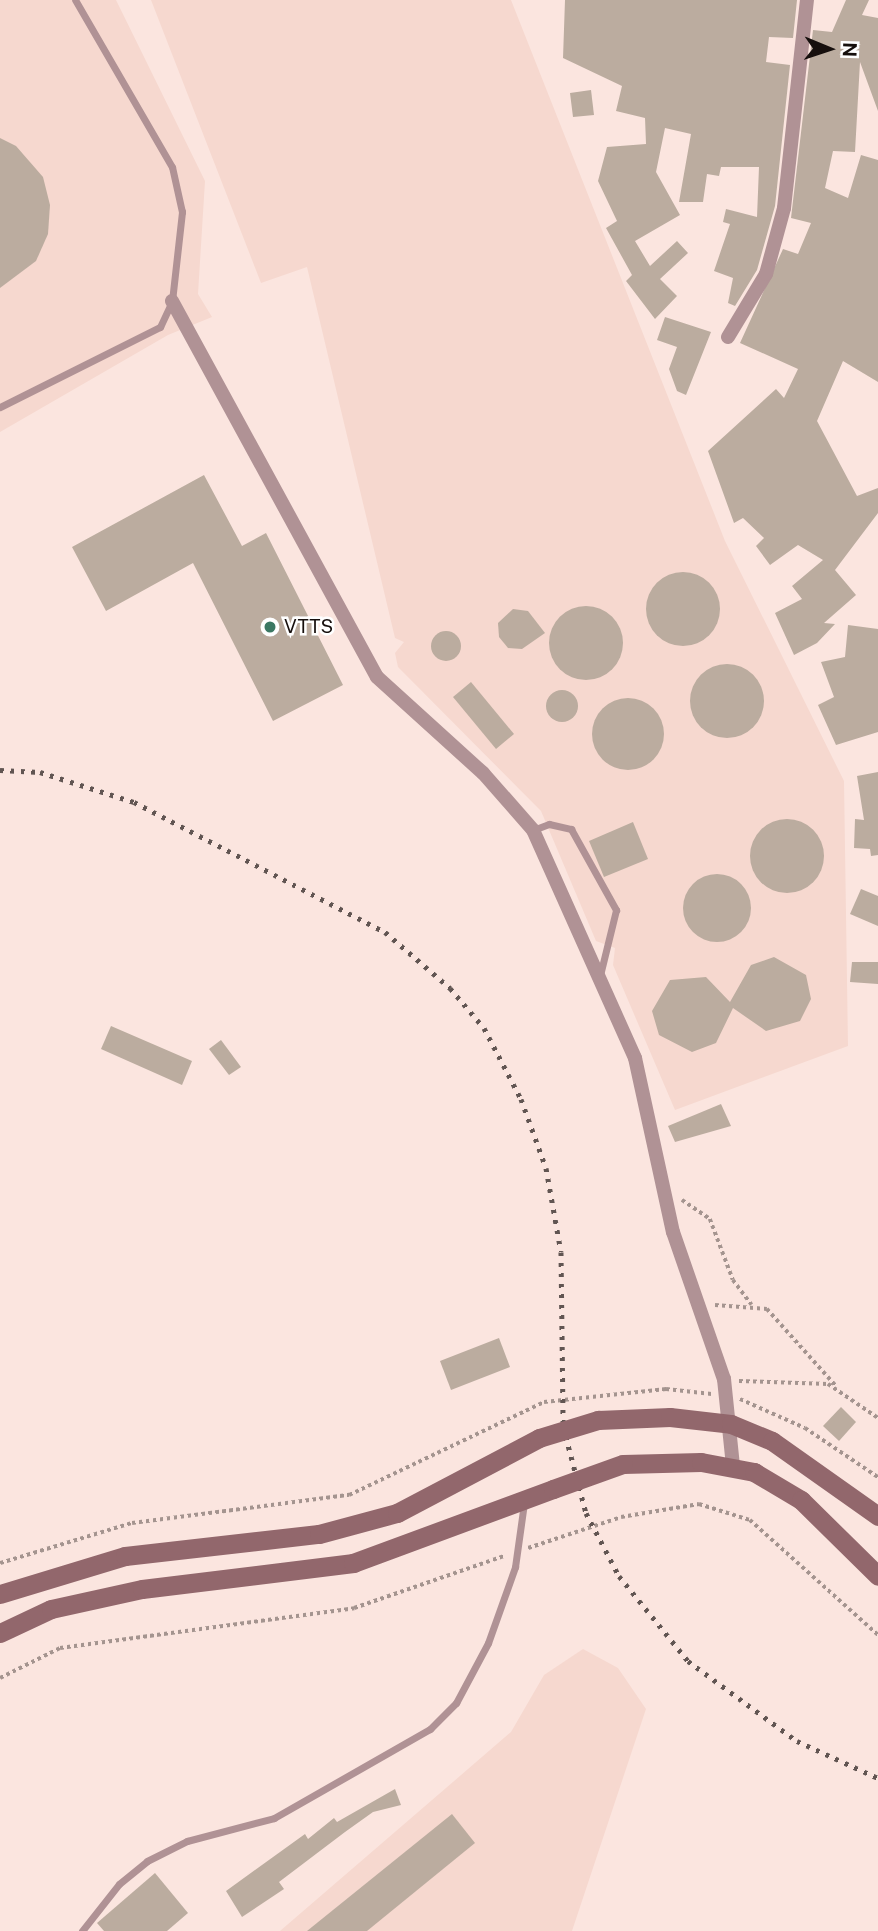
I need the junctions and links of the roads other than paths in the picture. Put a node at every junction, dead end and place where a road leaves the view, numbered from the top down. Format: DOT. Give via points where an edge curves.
graph roads {
  1 [pos="75,0"];
  2 [pos="807,0"];
  3 [pos="172,301"];
  4 [pos="729,337"];
  5 [pos="0,407"];
  6 [pos="533,830"];
  7 [pos="600,976"];
  8 [pos="732,1424"];
  9 [pos="733,1466"];
  10 [pos="524,1502"];
  11 [pos="878,1516"];
  12 [pos="878,1576"];
  13 [pos="0,1594"];
  14 [pos="0,1633"];
  15 [pos="82,1931"];
  1 -- 3 [label="lane" via="172,167 182,212"];
  2 -- 4 [label="street" via="784,208 766,274"];
  3 -- 5 [label="lane" via="160,327"];
  3 -- 6 [label="street" via="377,677 483,773"];
  6 -- 7 [label="street"];
  6 -- 7 [label="lane" via="549,824 571,829 616,910"];
  7 -- 8 [label="street" via="635,1059 693,1294 724,1379"];
  8 -- 9 [label="street"];
  8 -- 11 [label="main road" via="772,1441"];
  8 -- 13 [label="main road, bridge" via="670,1417 598,1420 539,1438 397,1513 319,1534 125,1556"];
  9 -- 10 [label="main road, bridge" via="623,1464"];
  9 -- 12 [label="main road" via="801,1500"];
  10 -- 14 [label="main road" via="353,1563 142,1589 51,1609"];
  10 -- 15 [label="lane" via="518,1551 488,1643 456,1703 430,1730 275,1818 187,1841 147,1861 119,1884"];
}
